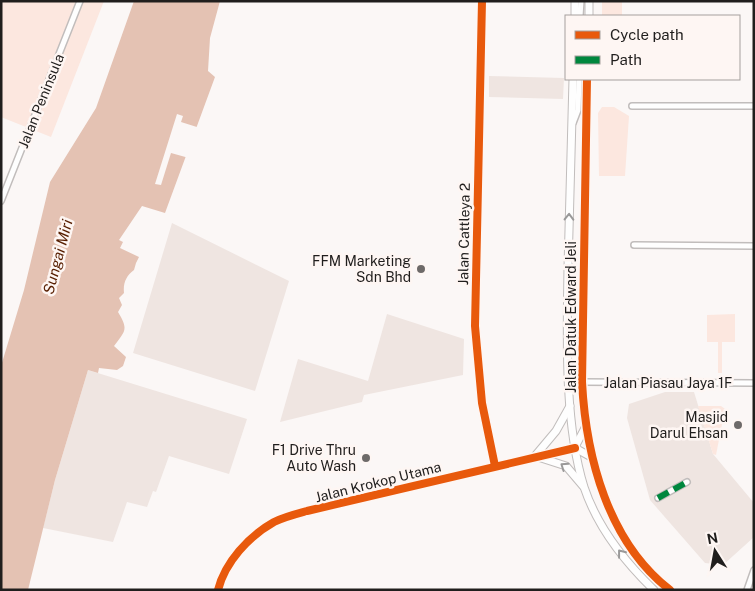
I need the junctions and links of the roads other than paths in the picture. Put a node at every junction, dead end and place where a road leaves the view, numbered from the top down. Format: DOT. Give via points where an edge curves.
graph roads {
  1 [pos="80,1"];
  2 [pos="482,1"];
  3 [pos="575,1"];
  4 [pos="581,1"];
  5 [pos="589,1"];
  6 [pos="575,15"];
  7 [pos="580,15"];
  8 [pos="589,15"];
  9 [pos="573,80"];
  10 [pos="579,80"];
  11 [pos="587,80"];
  12 [pos="632,106"];
  13 [pos="754,106"];
  14 [pos="572,126"];
  15 [pos="1,201"];
  16 [pos="634,245"];
  17 [pos="754,246"];
  18 [pos="582,382"];
  19 [pos="754,383"];
  20 [pos="570,406"];
  21 [pos="586,426"];
  22 [pos="575,448"];
  23 [pos="535,456"];
  24 [pos="593,458"];
  25 [pos="495,466"];
  26 [pos="687,482"];
  27 [pos="585,488"];
  28 [pos="658,498"];
  29 [pos="754,570"];
  30 [pos="218,590"];
  31 [pos="654,590"];
  32 [pos="670,590"];
  33 [pos="748,590"];
  1 -- 15 [label="street, Jalan Peninsula"];
  2 -- 25 [label="street, Jalan Cattleya 2" via="475,326 482,403"];
  3 -- 6 [label="street"];
  4 -- 7 [label="street"];
  5 -- 8 [label="street"];
  9 -- 14 [label="street, Jalan Datuk Edward Jeli"];
  10 -- 14 [label="street" via="578,110"];
  11 -- 18 [label="street, Jalan Datuk Edward Jeli"];
  12 -- 13 [label="street"];
  20 -- 14 [label="street, Jalan Datuk Edward Jeli, one-way" via="567,308"];
  16 -- 17 [label="street"];
  18 -- 19 [label="street, Jalan Piasau Jaya 1F"];
  18 -- 21 [label="street, Jalan Datuk Edward Jeli"];
  20 -- 22 [label="street, Jalan Datuk Edward Jeli"];
  20 -- 23 [label="street" via="556,432"];
  21 -- 22 [label="street"];
  21 -- 24 [label="street, Jalan Datuk Edward Jeli"];
  22 -- 23 [label="street, Jalan Krokop Utama"];
  22 -- 24 [label="street"];
  22 -- 27 [label="street, Jalan Datuk Edward Jeli"];
  23 -- 25 [label="street, Jalan Krokop Utama"];
  27 -- 23 [label="street, one-way" via="566,466"];
  24 -- 32 [label="street, Jalan Datuk Edward Jeli" via="611,512 628,544"];
  25 -- 30 [label="street, Jalan Krokop Utama" via="292,515 275,522 243,547"];
  26 -- 28 [label="street"];
  31 -- 27 [label="street, Jalan Datuk Edward Jeli, one-way" via="620,552 602,525"];
  29 -- 33 [label="street"];
}
